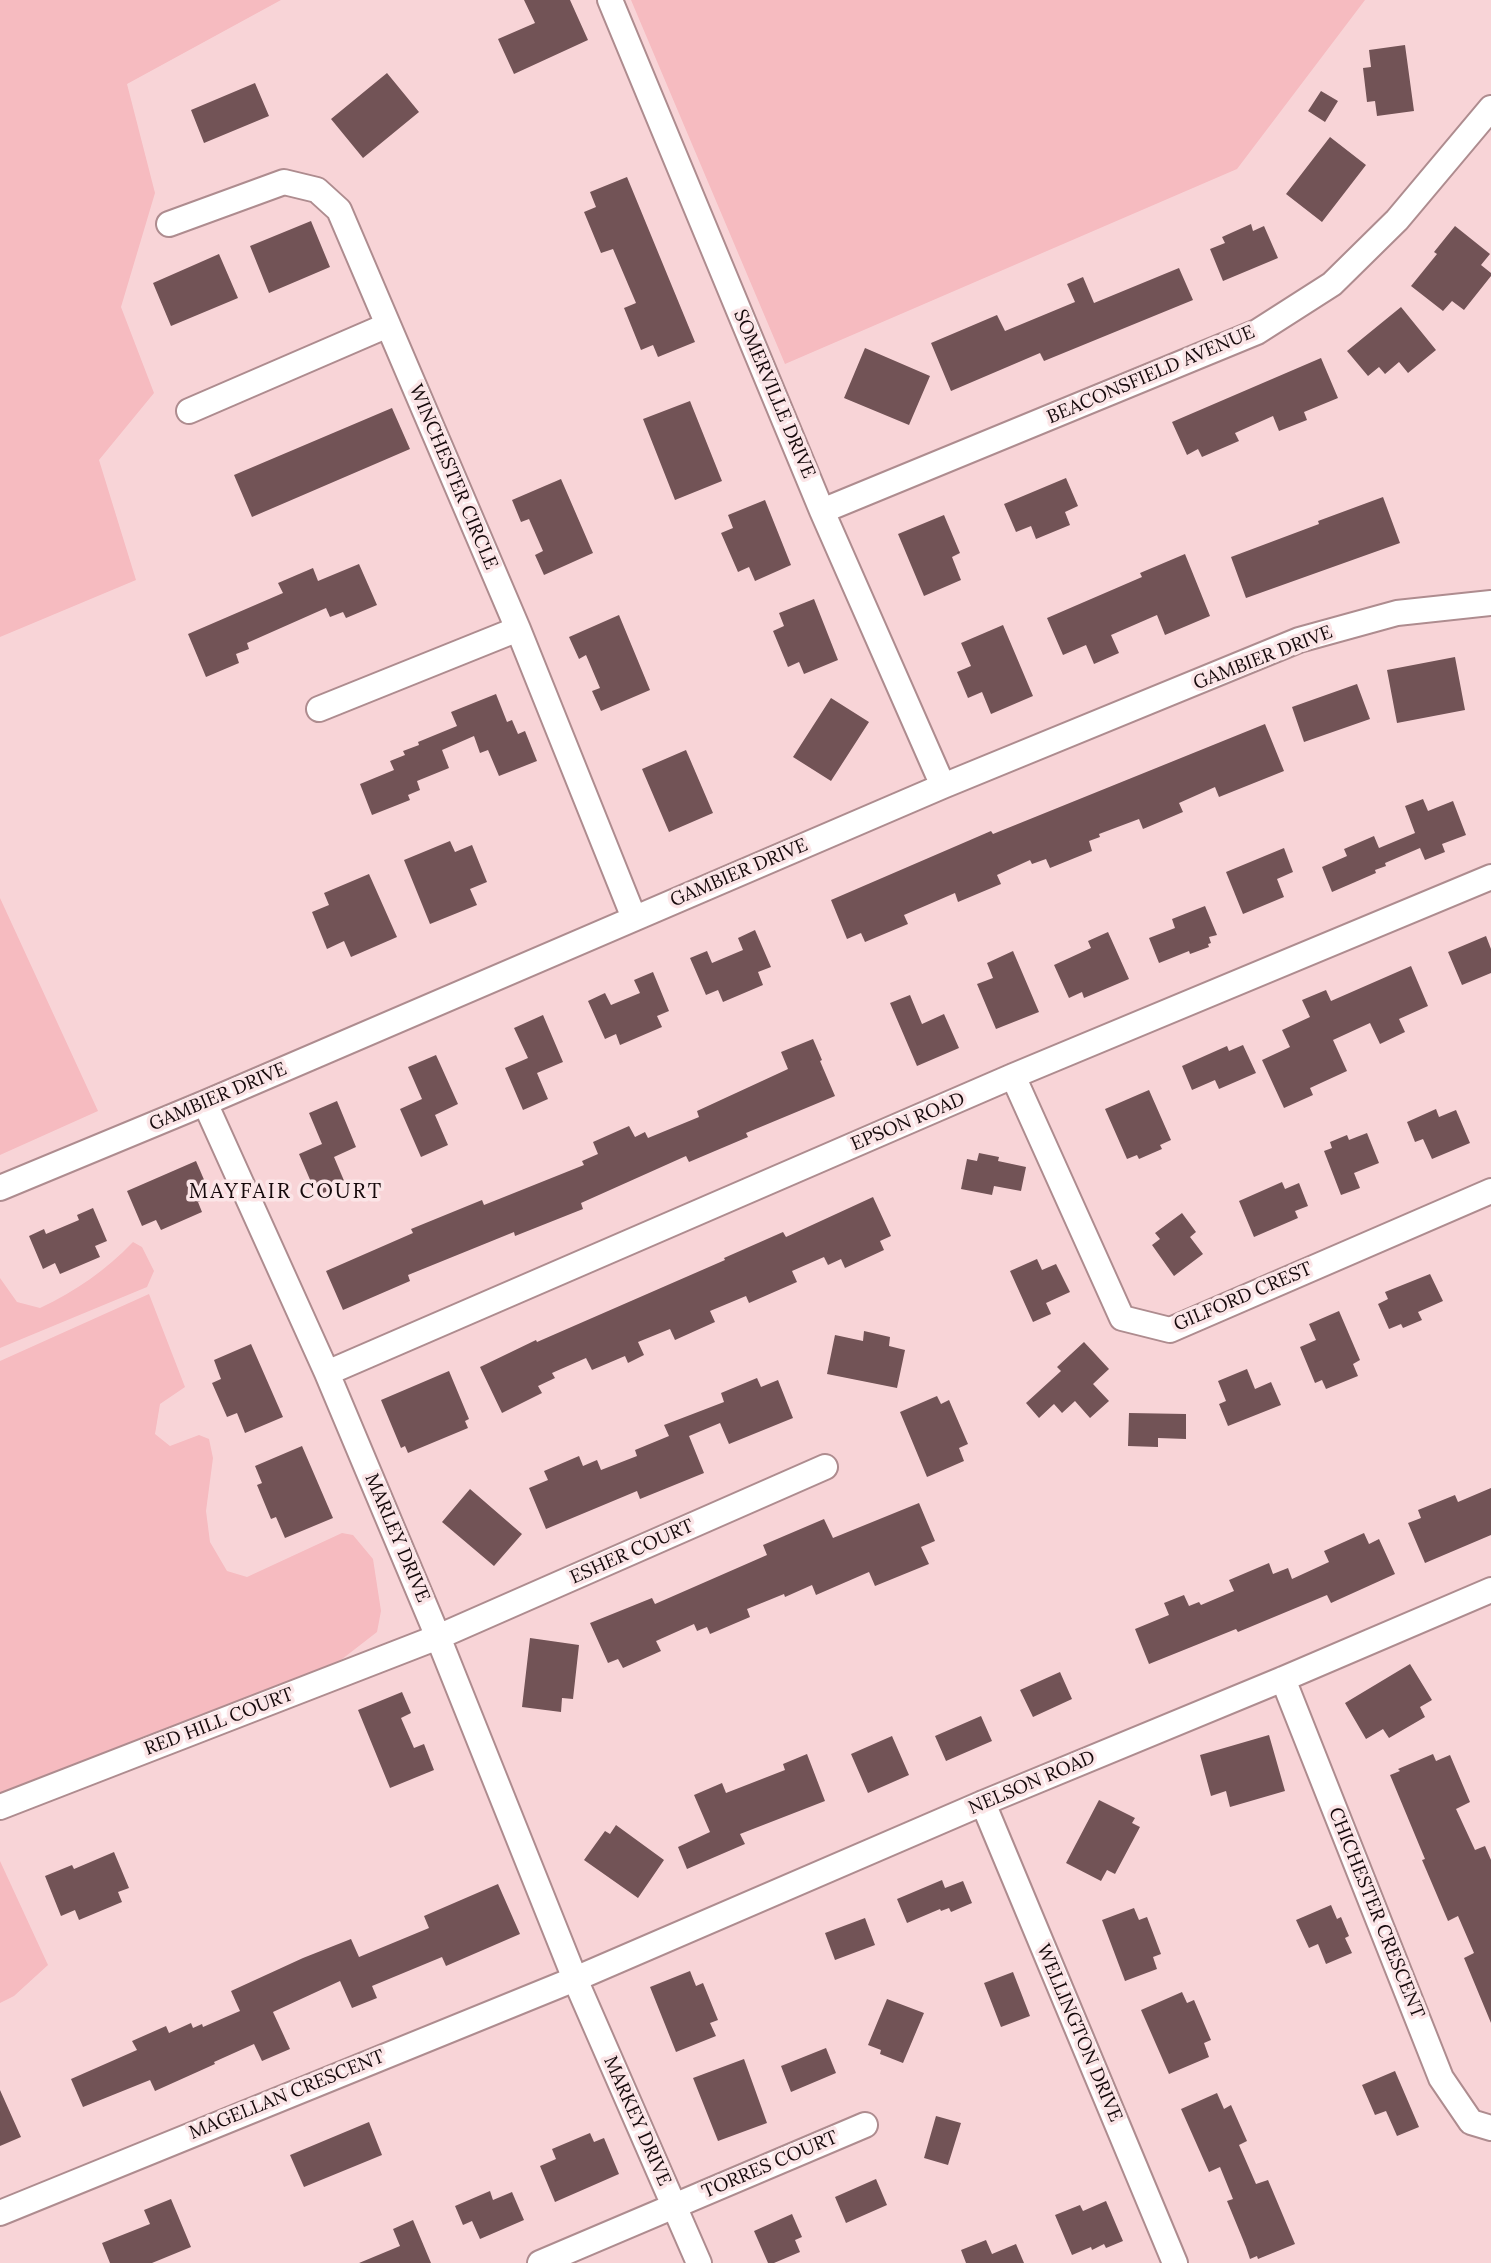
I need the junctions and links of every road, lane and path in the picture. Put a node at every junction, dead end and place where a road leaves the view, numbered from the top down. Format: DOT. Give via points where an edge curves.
graph roads {
  1 [pos="610,0"];
  2 [pos="1491,108"];
  3 [pos="169,224"];
  4 [pos="388,325"];
  5 [pos="189,411"];
  6 [pos="822,511"];
  7 [pos="1491,603"];
  8 [pos="518,629"];
  9 [pos="319,709"];
  10 [pos="943,786"];
  11 [pos="1491,877"];
  12 [pos="634,918"];
  13 [pos="1013,1076"];
  14 [pos="205,1103"];
  15 [pos="0,1188"];
  16 [pos="1491,1191"];
  17 [pos="327,1373"];
  18 [pos="825,1467"];
  19 [pos="1491,1590"];
  20 [pos="438,1637"];
  21 [pos="1283,1679"];
  22 [pos="983,1803"];
  23 [pos="0,1807"];
  24 [pos="575,1979"];
  25 [pos="865,2125"];
  26 [pos="1491,2128"];
  27 [pos="674,2206"];
  28 [pos="0,2213"];
  29 [pos="540,2263"];
  30 [pos="699,2263"];
  31 [pos="1175,2263"];
  1 -- 6 [label="street, SOMERVILLE DRIVE"];
  2 -- 6 [label="street, BEACONSFIELD AVENUE" via="1397,220 1332,284 1257,332"];
  3 -- 4 [label="street, WINCHESTER CIRCLE" via="284,182 317,190 339,210"];
  4 -- 5 [label="street"];
  4 -- 8 [label="street, WINCHESTER CIRCLE"];
  6 -- 10 [label="street, SOMERVILLE DRIVE"];
  7 -- 10 [label="street, GAMBIER DRIVE" via="1397,613 1299,640"];
  8 -- 9 [label="street"];
  8 -- 12 [label="street, WINCHESTER CIRCLE"];
  10 -- 12 [label="street, GAMBIER DRIVE"];
  11 -- 13 [label="street, EPSON ROAD"];
  12 -- 14 [label="street, GAMBIER DRIVE"];
  13 -- 16 [label="street, GILFORD CREST" via="1122,1318 1151,1326 1170,1330"];
  13 -- 17 [label="street, EPSON ROAD"];
  14 -- 15 [label="street, GAMBIER DRIVE"];
  14 -- 17 [label="street, MARLEY DRIVE"];
  17 -- 20 [label="street, MARLEY DRIVE"];
  18 -- 20 [label="street, ESHER COURT"];
  19 -- 21 [label="street, NELSON ROAD"];
  20 -- 23 [label="street, RED HILL COURT"];
  20 -- 24 [label="street, MARLEY DRIVE"];
  21 -- 22 [label="street, NELSON ROAD"];
  21 -- 26 [label="street, CHICHESTER CRESCENT" via="1441,2078 1471,2122"];
  22 -- 24 [label="street, NELSON ROAD"];
  22 -- 31 [label="street, WELLINGTON DRIVE"];
  24 -- 27 [label="street, MARKEY DRIVE"];
  24 -- 28 [label="street, MAGELLAN CRESCENT"];
  25 -- 27 [label="street, TORRES COURT"];
  27 -- 29 [label="street, TORRES COURT"];
  27 -- 30 [label="street, MARKEY DRIVE"];
}
